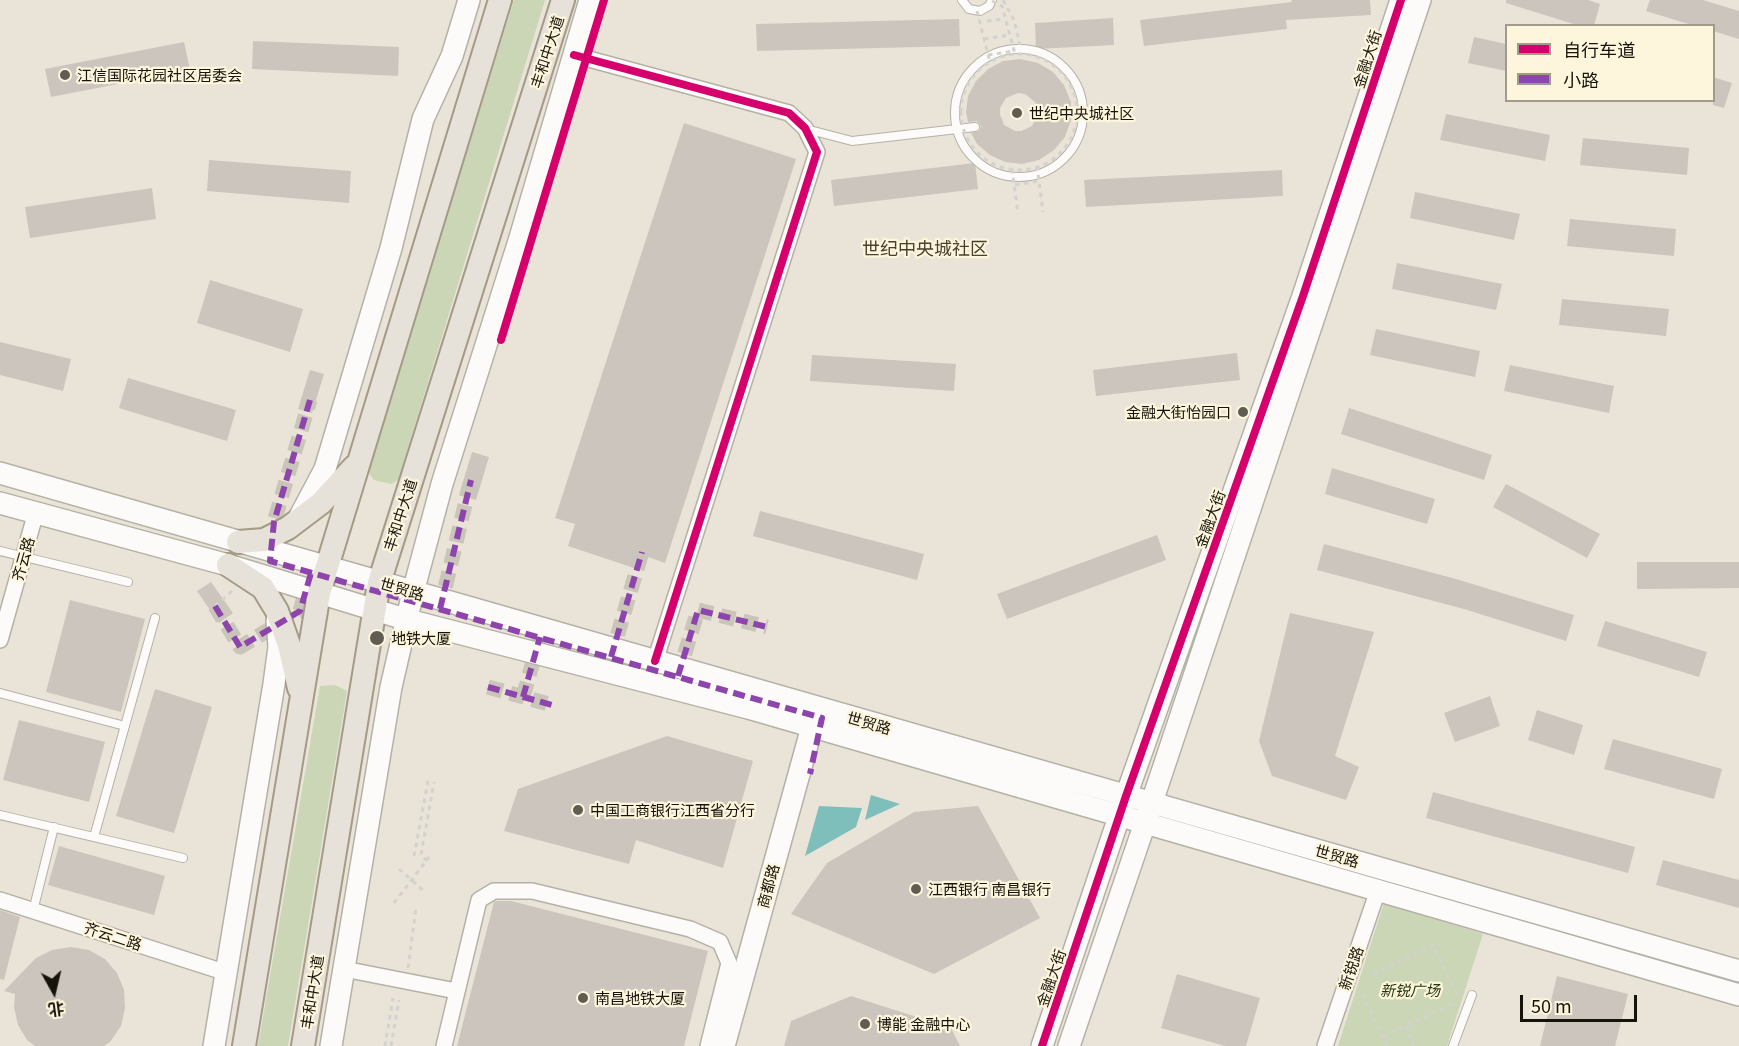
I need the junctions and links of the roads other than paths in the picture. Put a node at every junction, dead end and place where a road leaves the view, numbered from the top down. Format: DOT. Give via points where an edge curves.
graph roads {
  1 [pos="469,0"];
  2 [pos="500,0"];
  3 [pos="563,0"];
  4 [pos="590,0"];
  5 [pos="962,0"];
  6 [pos="1401,0"];
  7 [pos="1420,0"];
  8 [pos="992,1"];
  9 [pos="573,55"];
  10 [pos="975,127"];
  11 [pos="805,128"];
  12 [pos="956,129"];
  13 [pos="359,461"];
  14 [pos="0,473"];
  15 [pos="0,503"];
  16 [pos="36,513"];
  17 [pos="298,520"];
  18 [pos="238,542"];
  19 [pos="0,550"];
  20 [pos="24,556"];
  21 [pos="228,566"];
  22 [pos="326,568"];
  23 [pos="128,582"];
  24 [pos="379,583"];
  25 [pos="413,592"];
  26 [pos="319,593"];
  27 [pos="375,610"];
  28 [pos="277,611"];
  29 [pos="155,618"];
  30 [pos="408,620"];
  31 [pos="0,640"];
  32 [pos="655,661"];
  33 [pos="0,693"];
  34 [pos="302,699"];
  35 [pos="125,726"];
  36 [pos="812,727"];
  37 [pos="1122,806"];
  38 [pos="1148,813"];
  39 [pos="0,815"];
  40 [pos="54,828"];
  41 [pos="94,837"];
  42 [pos="183,858"];
  43 [pos="1378,890"];
  44 [pos="0,900"];
  45 [pos="33,911"];
  46 [pos="344,969"];
  47 [pos="1739,971"];
  48 [pos="226,973"];
  49 [pos="456,991"];
  50 [pos="1472,995"];
  51 [pos="1739,995"];
  52 [pos="214,1046"];
  53 [pos="244,1046"];
  54 [pos="303,1046"];
  55 [pos="331,1046"];
  56 [pos="444,1046"];
  57 [pos="708,1046"];
  58 [pos="724,1046"];
  59 [pos="1042,1046"];
  60 [pos="1069,1046"];
  61 [pos="1325,1046"];
  62 [pos="1453,1046"];
  1 -- 17 [label="main road" via="452,56 423,119 391,248 324,469"];
  2 -- 13 [label="main road"];
  3 -- 24 [label="main road, 丰和中大道"];
  4 -- 9 [label="main road"];
  5 -- 8 [label="lane" via="969,9 977,10 985,9"];
  6 -- 37 [label="main road, 金融大街" via="1303,296"];
  7 -- 38 [label="main road, 金融大街"];
  9 -- 11 [label="street" via="789,113"];
  9 -- 25 [label="main road" via="442,484"];
  10 -- 12 [label="lane"];
  11 -- 12 [label="lane" via="852,141"];
  11 -- 32 [label="street" via="817,152"];
  12 -- 12 [label="lane" via="955,107 960,86 973,68 991,55 1012,48 1034,50 1054,58 1071,73 1081,92 1084,114 1080,135 1070,153 1055,167 1036,175 996,173 978,163 964,148"];
  13 -- 17 [label="main road" via="321,503"];
  13 -- 22 [label="main road"];
  14 -- 18 [label="main road, 世贸路"];
  15 -- 16 [label="main road, 世贸路"];
  16 -- 20 [label="street, 齐云路"];
  16 -- 21 [label="main road, 世贸路"];
  17 -- 18 [label="main road" via="264,540"];
  18 -- 22 [label="main road, 世贸路"];
  19 -- 20 [label="lane"];
  20 -- 23 [label="lane"];
  20 -- 31 [label="street, 齐云路"];
  21 -- 26 [label="main road, 世贸路"];
  21 -- 28 [label="main road" via="262,588"];
  22 -- 24 [label="main road, 世贸路"];
  22 -- 26 [label="main road"];
  24 -- 25 [label="main road, 世贸路"];
  24 -- 27 [label="main road, 丰和中大道"];
  25 -- 30 [label="main road"];
  25 -- 32 [label="main road, 世贸路"];
  26 -- 27 [label="main road, 世贸路"];
  26 -- 34 [label="main road"];
  27 -- 30 [label="main road, 世贸路"];
  27 -- 54 [label="main road, 丰和中大道"];
  28 -- 34 [label="main road"];
  28 -- 48 [label="main road" via="279,647 274,684"];
  29 -- 35 [label="lane"];
  30 -- 36 [label="main road, 世贸路"];
  30 -- 46 [label="main road" via="391,687"];
  32 -- 37 [label="main road, 世贸路"];
  33 -- 35 [label="lane"];
  34 -- 53 [label="main road"];
  35 -- 41 [label="lane"];
  36 -- 37 [label="main road, 世贸路"];
  36 -- 58 [label="main road, 商都路"];
  37 -- 38 [label="main road, 世贸路"];
  37 -- 59 [label="main road, 金融大街"];
  38 -- 43 [label="main road, 世贸路"];
  38 -- 47 [label="main road, 世贸路"];
  38 -- 60 [label="main road, 金融大街"];
  39 -- 40 [label="lane"];
  40 -- 41 [label="lane"];
  40 -- 45 [label="lane"];
  41 -- 42 [label="lane"];
  43 -- 51 [label="main road, 世贸路"];
  43 -- 61 [label="street, 新锐路"];
  44 -- 45 [label="street, 齐云二路"];
  45 -- 48 [label="street, 齐云二路"];
  46 -- 49 [label="street"];
  46 -- 55 [label="main road"];
  48 -- 52 [label="main road"];
  49 -- 56 [label="street"];
  49 -- 57 [label="street" via="479,900 494,891 531,891 690,929 720,942 729,963"];
  50 -- 62 [label="lane"];
}
